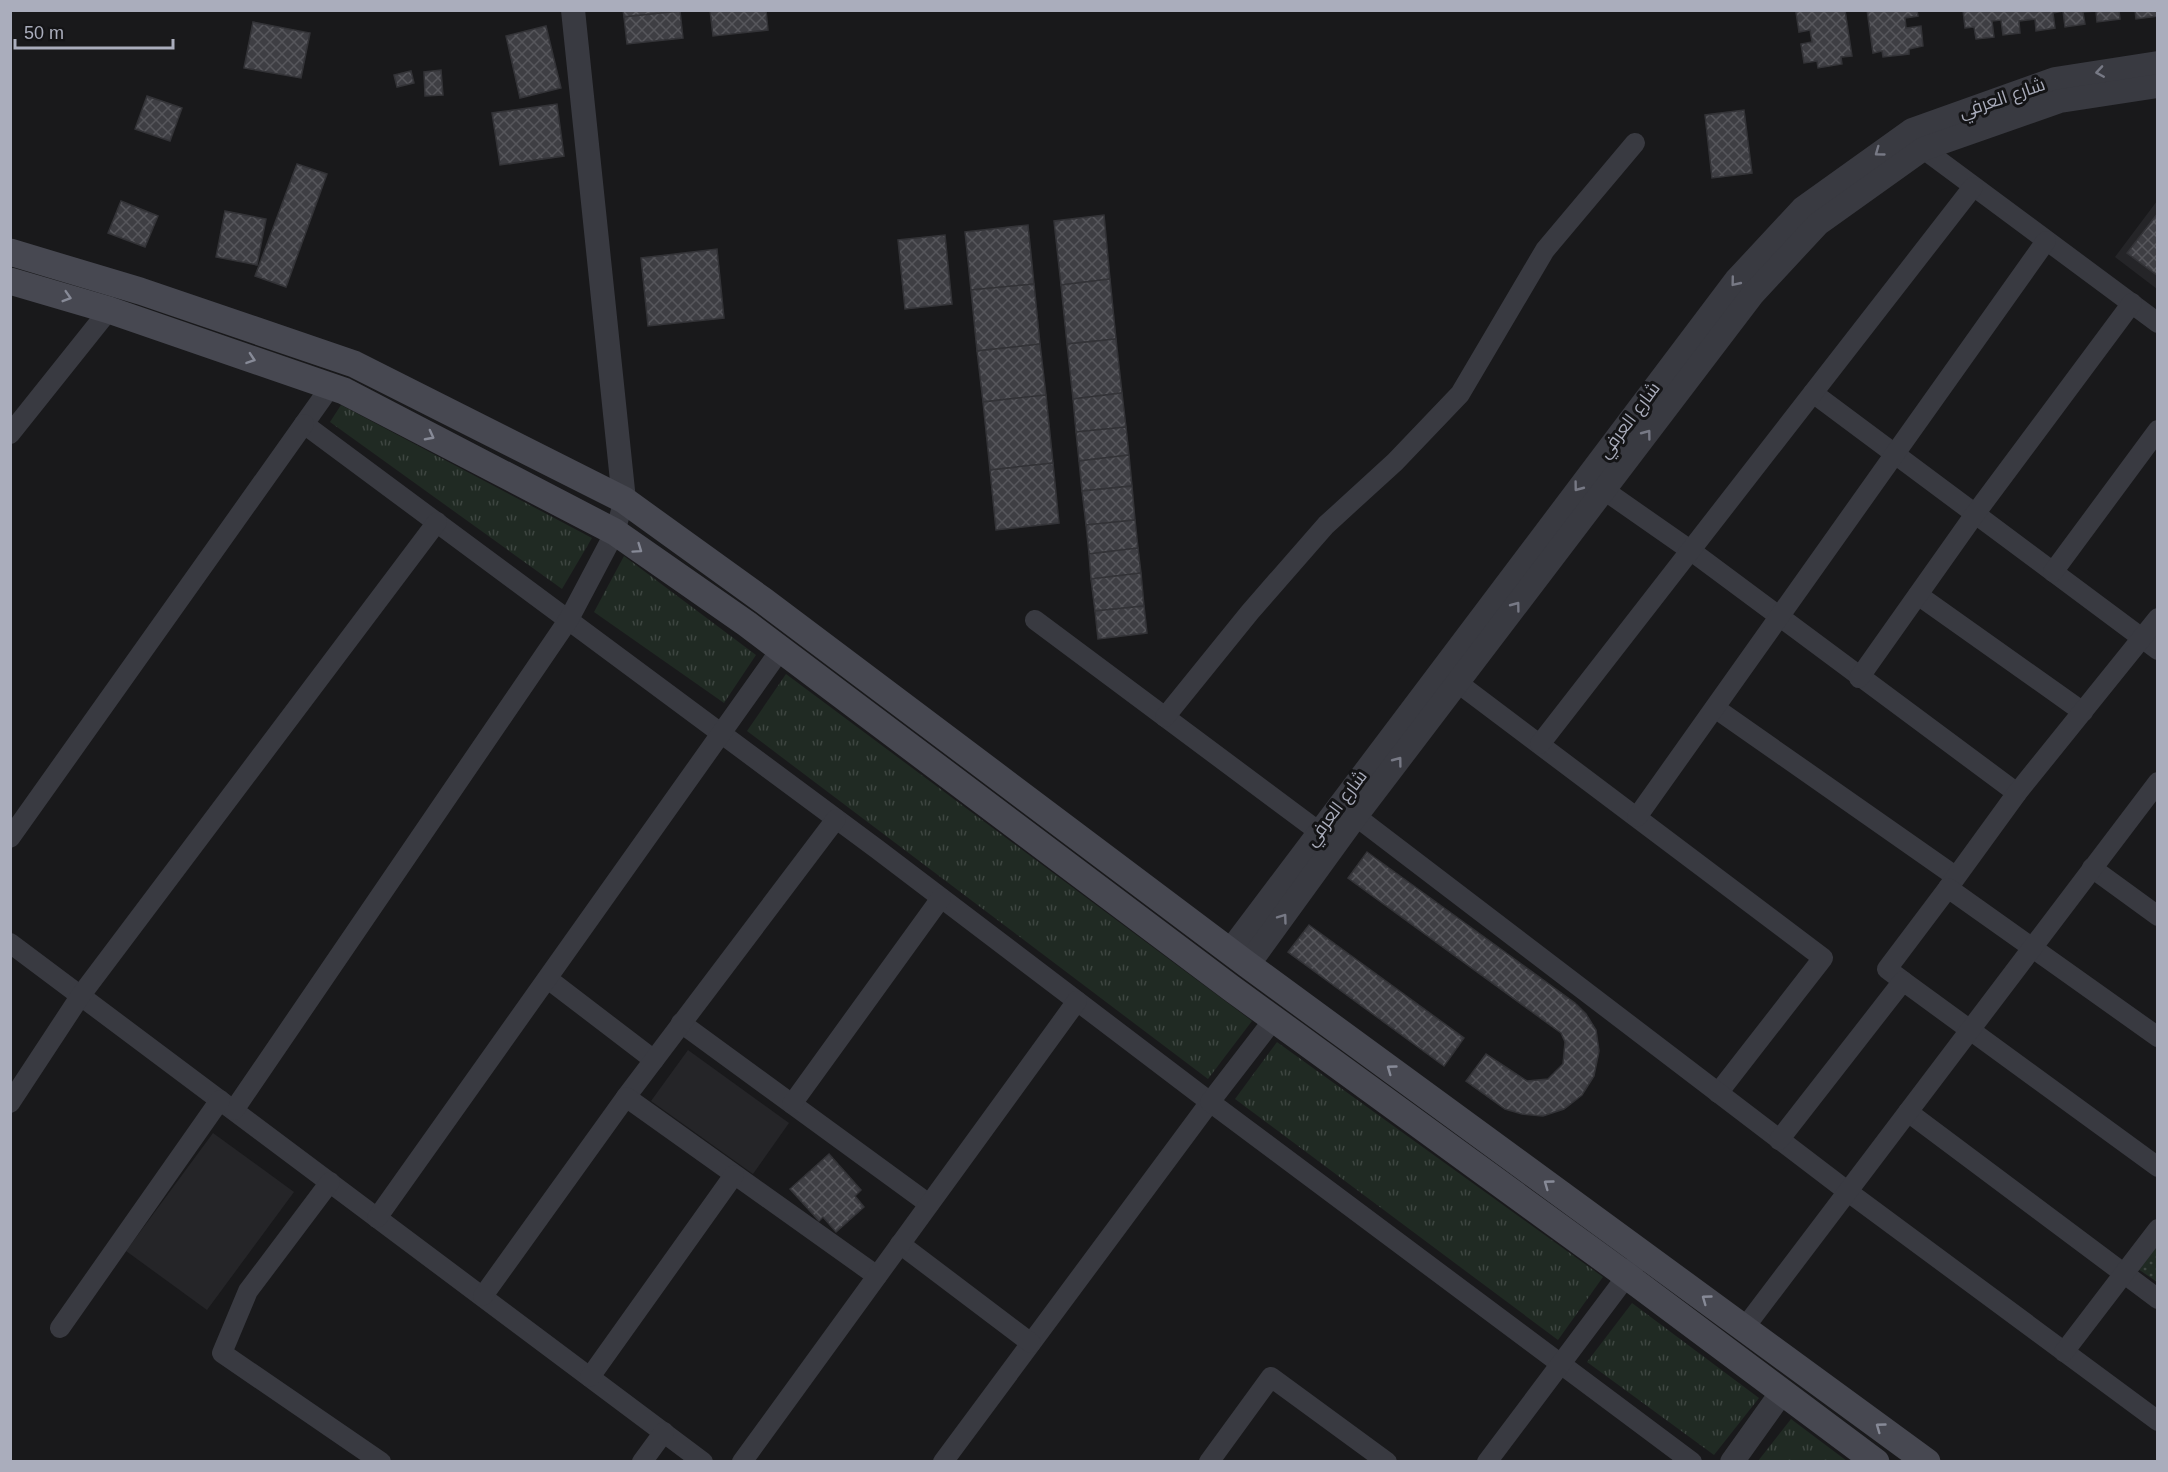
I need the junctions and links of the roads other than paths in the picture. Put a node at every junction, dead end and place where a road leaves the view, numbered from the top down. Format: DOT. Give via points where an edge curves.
graph roads {
  1 [pos="573,10"];
  2 [pos="2157,63"];
  3 [pos="2157,86"];
  4 [pos="1904,134"];
  5 [pos="1635,143"];
  6 [pos="1923,149"];
  7 [pos="1973,187"];
  8 [pos="2046,241"];
  9 [pos="10,252"];
  10 [pos="10,280"];
  11 [pos="2132,303"];
  12 [pos="109,310"];
  13 [pos="2157,323"];
  14 [pos="331,386"];
  15 [pos="1813,393"];
  16 [pos="304,424"];
  17 [pos="2157,430"];
  18 [pos="10,434"];
  19 [pos="1895,454"];
  20 [pos="1604,490"];
  21 [pos="624,500"];
  22 [pos="1975,514"];
  23 [pos="437,522"];
  24 [pos="615,532"];
  25 [pos="1690,550"];
  26 [pos="2053,572"];
  27 [pos="1918,595"];
  28 [pos="1780,616"];
  29 [pos="2157,618"];
  30 [pos="568,619"];
  31 [pos="1035,620"];
  32 [pos="2150,644"];
  33 [pos="781,649"];
  34 [pos="1859,678"];
  35 [pos="1458,683"];
  36 [pos="1715,708"];
  37 [pos="2083,712"];
  38 [pos="1166,717"];
  39 [pos="723,734"];
  40 [pos="1540,744"];
  41 [pos="2157,782"];
  42 [pos="2017,793"];
  43 [pos="1347,810"];
  44 [pos="1637,818"];
  45 [pos="836,819"];
  46 [pos="1318,831"];
  47 [pos="10,837"];
  48 [pos="2092,868"];
  49 [pos="1951,882"];
  50 [pos="941,898"];
  51 [pos="2157,916"];
  52 [pos="10,943"];
  53 [pos="2032,948"];
  54 [pos="1239,958"];
  55 [pos="548,979"];
  56 [pos="1903,981"];
  57 [pos="81,995"];
  58 [pos="1077,1001"];
  59 [pos="1274,1019"];
  60 [pos="681,1023"];
  61 [pos="1970,1030"];
  62 [pos="2157,1037"];
  63 [pos="654,1060"];
  64 [pos="1718,1093"];
  65 [pos="626,1097"];
  66 [pos="1210,1102"];
  67 [pos="10,1103"];
  68 [pos="792,1104"];
  69 [pos="227,1105"];
  70 [pos="1908,1112"];
  71 [pos="1779,1140"];
  72 [pos="2157,1167"];
  73 [pos="734,1174"];
  74 [pos="330,1182"];
  75 [pos="1848,1191"];
  76 [pos="929,1204"];
  77 [pos="377,1218"];
  78 [pos="2157,1228"];
  79 [pos="900,1244"];
  80 [pos="1643,1253"];
  81 [pos="2123,1274"];
  82 [pos="877,1276"];
  83 [pos="1627,1276"];
  84 [pos="483,1296"];
  85 [pos="2157,1299"];
  86 [pos="1745,1327"];
  87 [pos="60,1328"];
  88 [pos="1031,1343"];
  89 [pos="2064,1352"];
  90 [pos="1561,1363"];
  91 [pos="590,1377"];
  92 [pos="1782,1392"];
  93 [pos="2157,1421"];
  94 [pos="664,1432"];
  95 [pos="381,1461"];
  96 [pos="642,1461"];
  97 [pos="703,1461"];
  98 [pos="742,1461"];
  99 [pos="943,1461"];
  100 [pos="1209,1461"];
  101 [pos="1387,1461"];
  102 [pos="1487,1461"];
  103 [pos="1692,1461"];
  104 [pos="1732,1461"];
  105 [pos="1876,1461"];
  106 [pos="1927,1461"];
  1 -- 21 [label="street"];
  2 -- 4 [label="street, شارع العرفي, one-way" via="2055,80"];
  3 -- 6 [label="street, شارع العرفي" via="2060,101"];
  4 -- 6 [label="street"];
  4 -- 43 [label="street, شارع العرفي, one-way" via="1803,208 1736,280"];
  5 -- 38 [label="street" via="1545,250 1460,394 1395,462 1326,525"];
  6 -- 7 [label="street"];
  20 -- 6 [label="street, شارع العرفي, one-way" via="1753,294 1818,224"];
  7 -- 8 [label="street"];
  7 -- 15 [label="street"];
  8 -- 11 [label="street"];
  8 -- 19 [label="street"];
  9 -- 21 [label="main road" via="140,291 354,364"];
  10 -- 12 [label="main road, one-way"];
  11 -- 13 [label="street"];
  11 -- 22 [label="street"];
  12 -- 14 [label="main road, one-way"];
  12 -- 18 [label="street"];
  14 -- 16 [label="street"];
  14 -- 24 [label="main road, one-way"];
  15 -- 19 [label="street"];
  15 -- 25 [label="street"];
  16 -- 23 [label="street"];
  16 -- 47 [label="street"];
  17 -- 26 [label="street"];
  19 -- 22 [label="street"];
  19 -- 28 [label="street"];
  20 -- 25 [label="street"];
  35 -- 20 [label="street, شارع العرفي, one-way"];
  21 -- 24 [label="street"];
  21 -- 54 [label="main road"];
  22 -- 26 [label="street"];
  22 -- 27 [label="street"];
  23 -- 30 [label="street"];
  23 -- 57 [label="street"];
  24 -- 30 [label="street"];
  24 -- 33 [label="main road, one-way"];
  25 -- 28 [label="street"];
  25 -- 40 [label="street"];
  26 -- 32 [label="street"];
  27 -- 34 [label="street"];
  27 -- 37 [label="street"];
  28 -- 34 [label="street"];
  28 -- 36 [label="street"];
  29 -- 32 [label="street"];
  30 -- 39 [label="street"];
  30 -- 69 [label="street"];
  31 -- 38 [label="street"];
  32 -- 37 [label="street"];
  33 -- 39 [label="street"];
  33 -- 59 [label="main road"];
  34 -- 42 [label="street"];
  35 -- 40 [label="street"];
  43 -- 35 [label="street, شارع العرفي, one-way"];
  36 -- 44 [label="street"];
  36 -- 49 [label="street"];
  37 -- 42 [label="street"];
  38 -- 46 [label="street"];
  39 -- 45 [label="street"];
  39 -- 55 [label="street"];
  40 -- 44 [label="street"];
  41 -- 48 [label="street"];
  42 -- 49 [label="street"];
  43 -- 46 [label="street, شارع العرفي"];
  54 -- 43 [label="street, شارع العرفي, one-way"];
  43 -- 64 [label="street"];
  44 -- 64 [label="street" via="1822,958"];
  45 -- 50 [label="street"];
  45 -- 60 [label="street"];
  46 -- 54 [label="street, شارع العرفي"];
  48 -- 51 [label="street"];
  48 -- 53 [label="street"];
  49 -- 53 [label="street"];
  49 -- 56 [label="street" via="1887,969"];
  50 -- 58 [label="street"];
  50 -- 68 [label="street"];
  52 -- 57 [label="street"];
  53 -- 61 [label="street"];
  53 -- 62 [label="street"];
  80 -- 54 [label="main road, one-way"];
  55 -- 63 [label="street"];
  55 -- 77 [label="street"];
  56 -- 61 [label="street"];
  56 -- 71 [label="street"];
  57 -- 67 [label="street"];
  57 -- 69 [label="street"];
  58 -- 66 [label="street"];
  58 -- 76 [label="street"];
  59 -- 66 [label="street"];
  59 -- 83 [label="main road"];
  60 -- 63 [label="street"];
  60 -- 68 [label="street"];
  61 -- 70 [label="street"];
  61 -- 72 [label="street"];
  63 -- 65 [label="street"];
  64 -- 71 [label="street"];
  65 -- 73 [label="street"];
  65 -- 84 [label="street"];
  66 -- 88 [label="street"];
  66 -- 90 [label="street"];
  68 -- 76 [label="street"];
  69 -- 74 [label="street"];
  69 -- 87 [label="street"];
  70 -- 75 [label="street"];
  70 -- 81 [label="street"];
  71 -- 75 [label="street"];
  73 -- 82 [label="street"];
  73 -- 91 [label="street"];
  74 -- 77 [label="street"];
  74 -- 95 [label="street" via="248,1291 222,1353"];
  75 -- 86 [label="street"];
  75 -- 89 [label="street"];
  76 -- 79 [label="street"];
  77 -- 84 [label="street"];
  78 -- 81 [label="street"];
  79 -- 82 [label="street"];
  79 -- 88 [label="street"];
  80 -- 83 [label="street"];
  86 -- 80 [label="main road, one-way"];
  81 -- 85 [label="street"];
  81 -- 89 [label="street"];
  82 -- 98 [label="street"];
  83 -- 90 [label="street"];
  83 -- 92 [label="main road"];
  84 -- 91 [label="street"];
  106 -- 86 [label="main road, one-way"];
  88 -- 99 [label="street"];
  89 -- 93 [label="street"];
  90 -- 102 [label="street"];
  90 -- 103 [label="street"];
  91 -- 94 [label="street"];
  92 -- 104 [label="street"];
  92 -- 105 [label="main road"];
  94 -- 96 [label="street"];
  94 -- 97 [label="street"];
  100 -- 101 [label="street" via="1271,1377"];
}
